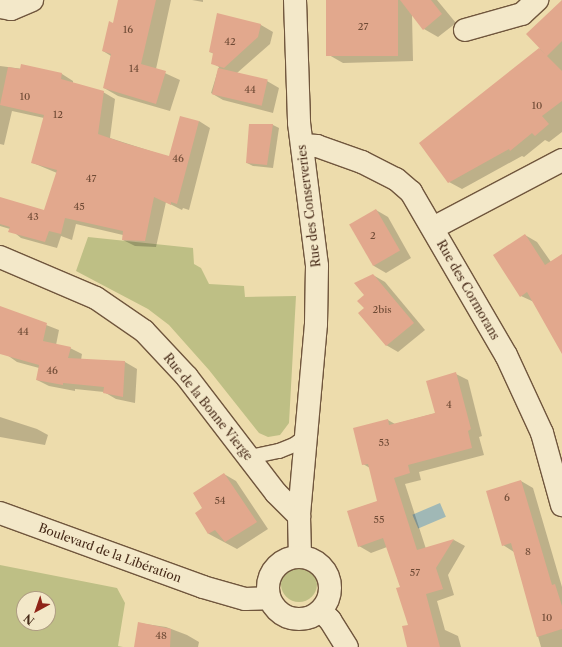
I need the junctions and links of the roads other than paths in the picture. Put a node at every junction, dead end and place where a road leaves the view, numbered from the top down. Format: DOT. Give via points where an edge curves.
graph roads {
  1 [pos="32,0"];
  2 [pos="295,0"];
  3 [pos="537,0"];
  4 [pos="0,7"];
  5 [pos="465,30"];
  6 [pos="302,145"];
  7 [pos="562,160"];
  8 [pos="433,228"];
  9 [pos="0,257"];
  10 [pos="306,436"];
  11 [pos="250,457"];
  12 [pos="562,505"];
  13 [pos="0,513"];
  14 [pos="299,516"];
  15 [pos="300,556"];
  16 [pos="269,598"];
  17 [pos="321,611"];
  18 [pos="346,647"];
  1 -- 4 [label="street" via="12,9"];
  2 -- 6 [label="street, Rue des Conserveries"];
  3 -- 5 [label="street" via="522,14"];
  6 -- 8 [label="street, Rue des Cormorans" via="318,146 362,162 396,179 411,192"];
  6 -- 10 [label="street, Rue des Conserveries" via="317,266 316,324"];
  7 -- 8 [label="street"];
  8 -- 12 [label="street, Rue des Cormorans" via="506,355 539,426"];
  9 -- 11 [label="street, Rue de la Bonne Vierge" via="96,298 144,331 187,377"];
  10 -- 11 [label="lane" via="279,452"];
  10 -- 14 [label="street, Rue des Conserveries"];
  11 -- 14 [label="street, Rue de la Bonne Vierge" via="276,493"];
  13 -- 16 [label="street, Boulevard de la Libération" via="225,593 245,599"];
  14 -- 15 [label="street, Rue des Conserveries"];
  15 -- 16 [label="street" via="290,557 274,569 269,578"];
  15 -- 17 [label="street" via="317,562 329,577 330,595"];
  16 -- 17 [label="street" via="274,607 291,618 312,617"];
  17 -- 18 [label="street" via="330,620"];
}
